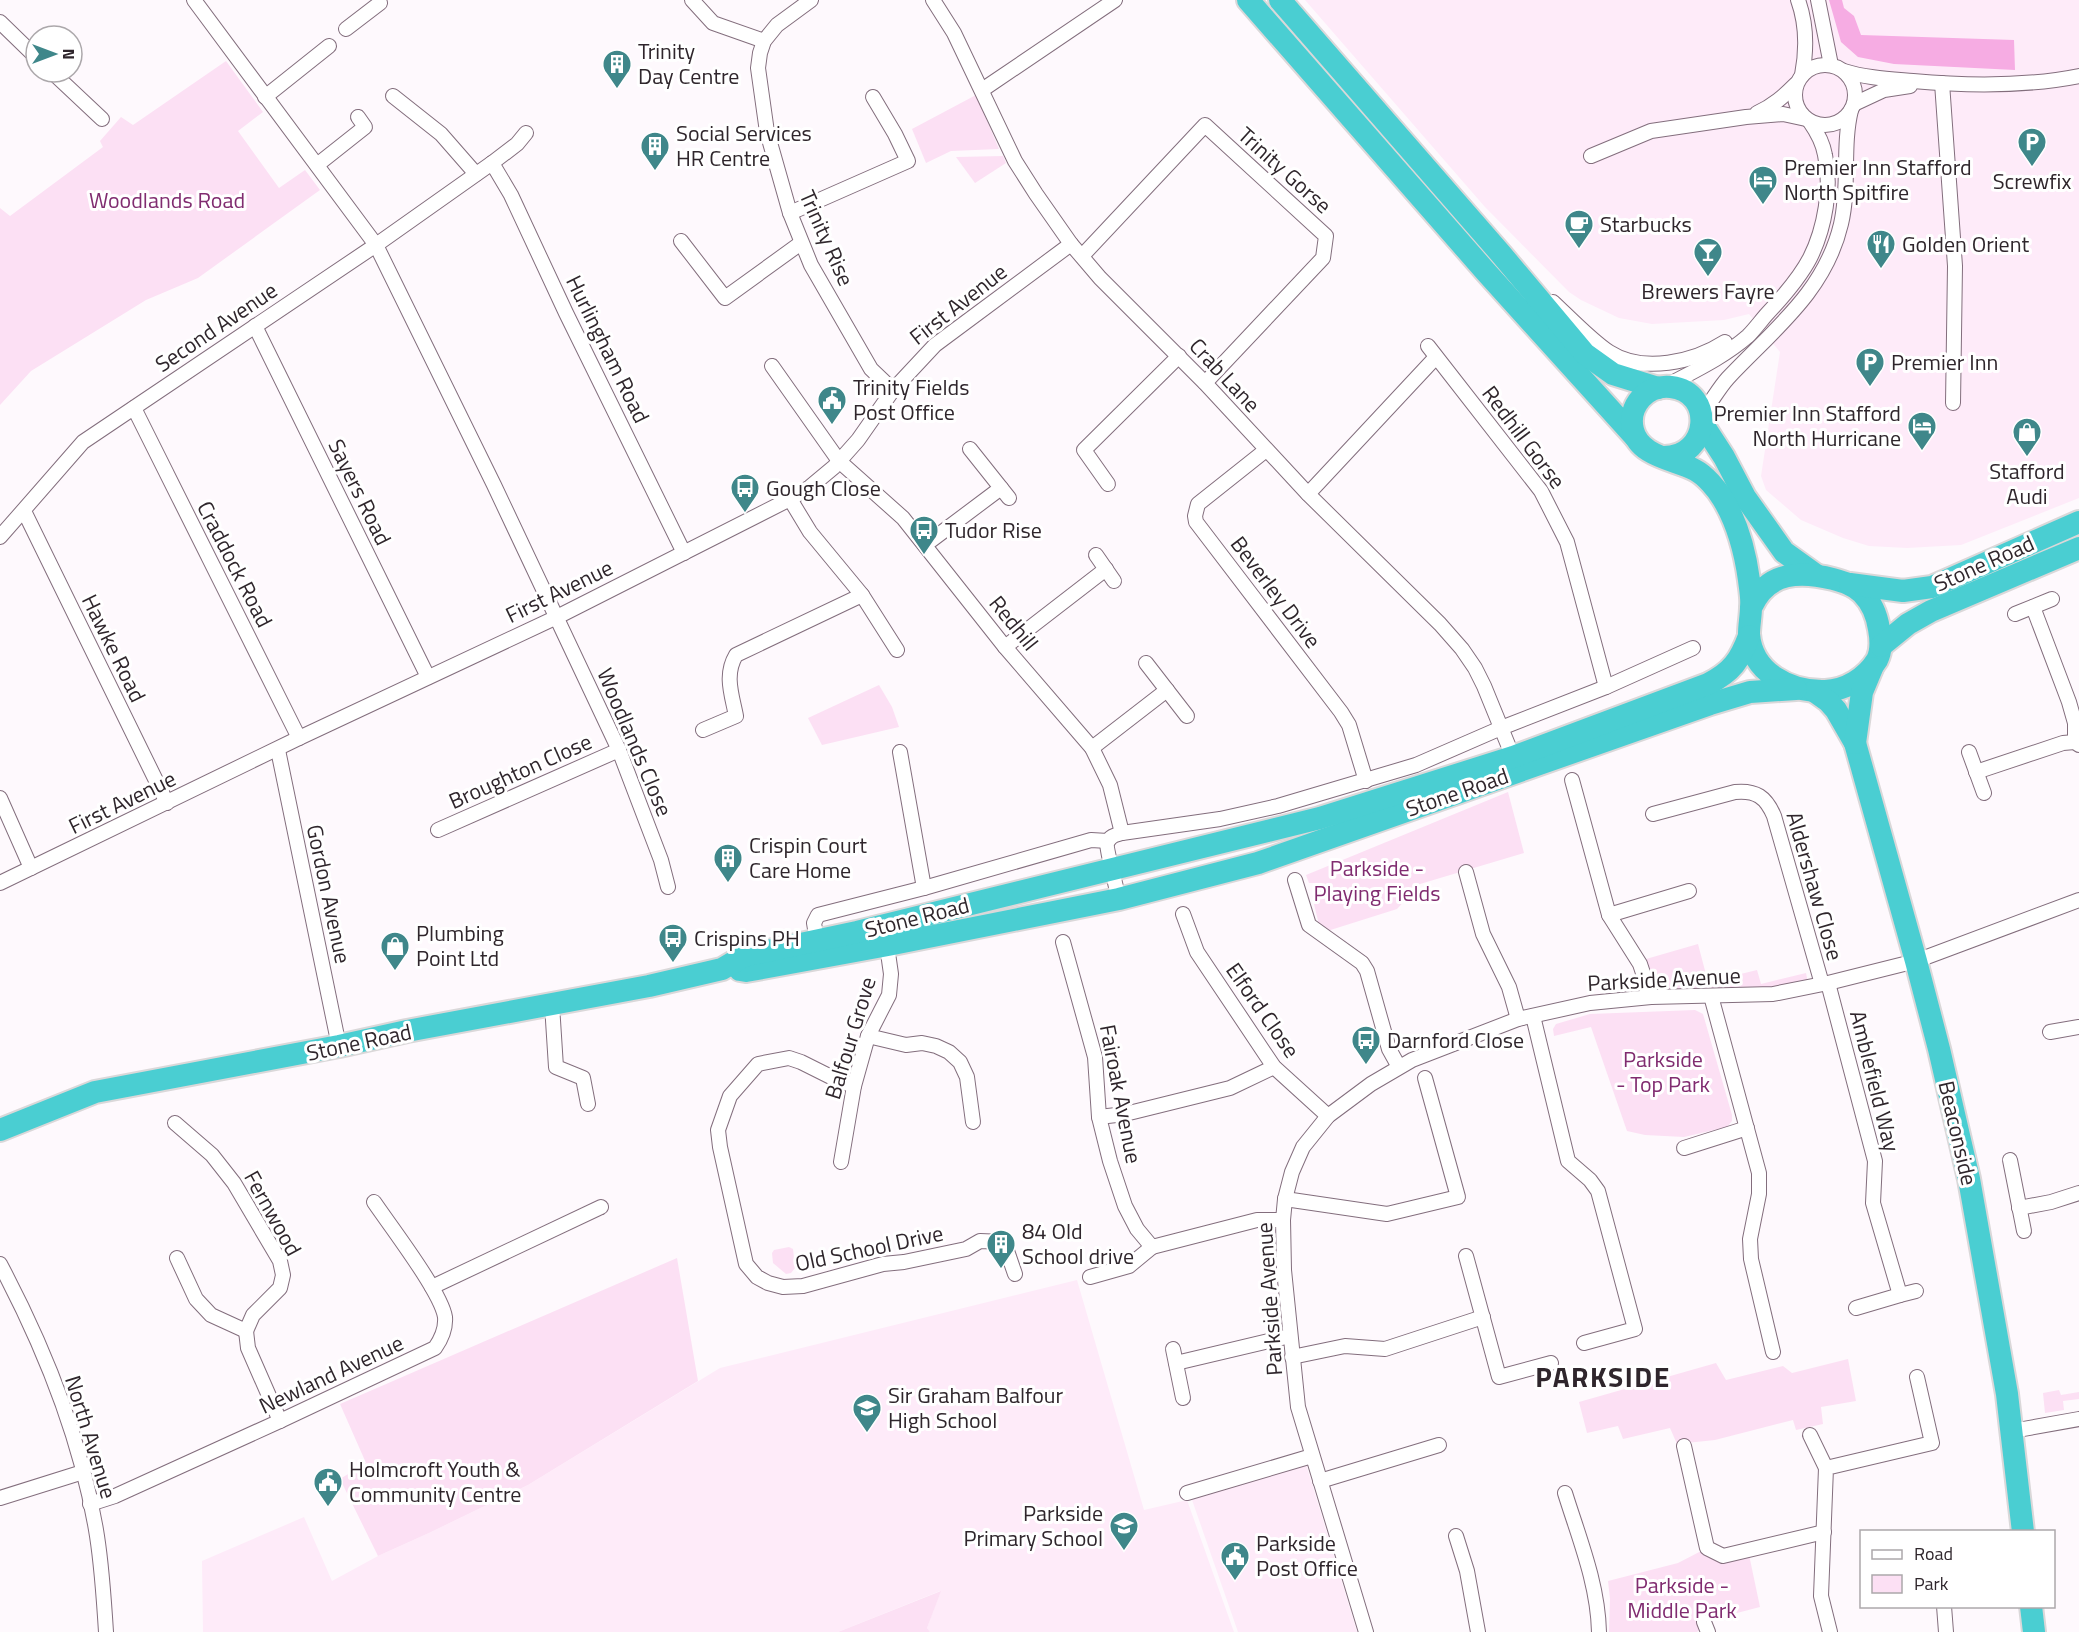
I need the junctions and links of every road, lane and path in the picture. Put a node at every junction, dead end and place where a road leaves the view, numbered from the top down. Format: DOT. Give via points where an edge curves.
graph roads {
  1 [pos="194,0"];
  2 [pos="692,0"];
  3 [pos="811,0"];
  4 [pos="933,0"];
  5 [pos="1115,0"];
  6 [pos="1248,0"];
  7 [pos="1280,0"];
  8 [pos="1798,0"];
  9 [pos="1818,0"];
  10 [pos="380,1"];
  11 [pos="0,22"];
  12 [pos="346,29"];
  13 [pos="764,41"];
  14 [pos="24,45"];
  15 [pos="329,46"];
  16 [pos="1837,68"];
  17 [pos="2079,76"];
  18 [pos="1799,80"];
  19 [pos="1926,82"];
  20 [pos="1942,83"];
  21 [pos="65,84"];
  22 [pos="982,90"];
  23 [pos="393,96"];
  24 [pos="265,97"];
  25 [pos="873,97"];
  26 [pos="1852,107"];
  27 [pos="358,117"];
  28 [pos="1746,117"];
  29 [pos="102,119"];
  30 [pos="1808,120"];
  31 [pos="526,133"];
  32 [pos="1591,156"];
  33 [pos="492,164"];
  34 [pos="317,165"];
  35 [pos="476,174"];
  36 [pos="790,213"];
  37 [pos="681,241"];
  38 [pos="801,243"];
  39 [pos="1071,244"];
  40 [pos="376,245"];
  41 [pos="1501,254"];
  42 [pos="1082,256"];
  43 [pos="1763,318"];
  44 [pos="255,326"];
  45 [pos="1179,356"];
  46 [pos="772,366"];
  47 [pos="1205,383"];
  48 [pos="1661,387"];
  49 [pos="893,390"];
  50 [pos="1953,403"];
  51 [pos="134,408"];
  52 [pos="1702,419"];
  53 [pos="1635,437"];
  54 [pos="970,449"];
  55 [pos="1266,450"];
  56 [pos="1664,457"];
  57 [pos="839,460"];
  58 [pos="1108,484"];
  59 [pos="1308,494"];
  60 [pos="790,499"];
  61 [pos="24,511"];
  62 [pos="2079,522"];
  63 [pos="0,537"];
  64 [pos="925,545"];
  65 [pos="2079,548"];
  66 [pos="684,553"];
  67 [pos="1096,555"];
  68 [pos="1106,569"];
  69 [pos="1816,575"];
  70 [pos="1114,581"];
  71 [pos="1850,584"];
  72 [pos="862,596"];
  73 [pos="2052,599"];
  74 [pos="1752,606"];
  75 [pos="2033,607"];
  76 [pos="2015,614"];
  77 [pos="557,617"];
  78 [pos="1749,636"];
  79 [pos="1005,647"];
  80 [pos="1693,648"];
  81 [pos="897,650"];
  82 [pos="1877,656"];
  83 [pos="1146,663"];
  84 [pos="428,677"];
  85 [pos="1606,687"];
  86 [pos="1167,690"];
  87 [pos="1805,690"];
  88 [pos="1187,716"];
  89 [pos="1501,728"];
  90 [pos="703,730"];
  91 [pos="299,738"];
  92 [pos="1855,743"];
  93 [pos="2077,743"];
  94 [pos="1092,748"];
  95 [pos="278,750"];
  96 [pos="619,750"];
  97 [pos="900,752"];
  98 [pos="1969,752"];
  99 [pos="1513,757"];
  100 [pos="1976,772"];
  101 [pos="1572,780"];
  102 [pos="1366,781"];
  103 [pos="1984,793"];
  104 [pos="0,798"];
  105 [pos="166,803"];
  106 [pos="1661,816"];
  107 [pos="438,830"];
  108 [pos="1122,833"];
  109 [pos="1108,841"];
  110 [pos="32,868"];
  111 [pos="1113,869"];
  112 [pos="1466,872"];
  113 [pos="1295,880"];
  114 [pos="0,883"];
  115 [pos="668,887"];
  116 [pos="924,888"];
  117 [pos="1689,891"];
  118 [pos="1119,899"];
  119 [pos="2079,900"];
  120 [pos="1183,914"];
  121 [pos="1609,915"];
  122 [pos="885,935"];
  123 [pos="817,941"];
  124 [pos="1063,942"];
  125 [pos="1916,961"];
  126 [pos="722,969"];
  127 [pos="1825,983"];
  128 [pos="1711,996"];
  129 [pos="1651,997"];
  130 [pos="552,1005"];
  131 [pos="1533,1016"];
  132 [pos="1518,1019"];
  133 [pos="2079,1027"];
  134 [pos="2050,1032"];
  135 [pos="868,1036"];
  136 [pos="339,1046"];
  137 [pos="1274,1066"];
  138 [pos="1399,1067"];
  139 [pos="1425,1078"];
  140 [pos="854,1086"];
  141 [pos="588,1104"];
  142 [pos="1328,1116"];
  143 [pos="1099,1117"];
  144 [pos="973,1122"];
  145 [pos="176,1123"];
  146 [pos="1747,1128"];
  147 [pos="0,1130"];
  148 [pos="1684,1148"];
  149 [pos="2010,1160"];
  150 [pos="841,1162"];
  151 [pos="2079,1193"];
  152 [pos="1285,1199"];
  153 [pos="374,1202"];
  154 [pos="601,1207"];
  155 [pos="2019,1208"];
  156 [pos="1283,1220"];
  157 [pos="2024,1231"];
  158 [pos="1152,1247"];
  159 [pos="1466,1256"];
  160 [pos="177,1258"];
  161 [pos="0,1264"];
  162 [pos="1015,1274"];
  163 [pos="1090,1277"];
  164 [pos="432,1287"];
  165 [pos="1916,1291"];
  166 [pos="1900,1295"];
  167 [pos="1856,1308"];
  168 [pos="1483,1317"];
  169 [pos="246,1331"];
  170 [pos="1290,1336"];
  171 [pos="1584,1343"];
  172 [pos="1173,1349"];
  173 [pos="1773,1352"];
  174 [pos="1292,1357"];
  175 [pos="1176,1363"];
  176 [pos="1551,1363"];
  177 [pos="1917,1377"];
  178 [pos="1183,1398"];
  179 [pos="2079,1419"];
  180 [pos="280,1421"];
  181 [pos="2012,1431"];
  182 [pos="1810,1435"];
  183 [pos="1438,1445"];
  184 [pos="1684,1446"];
  185 [pos="1312,1456"];
  186 [pos="1826,1468"];
  187 [pos="83,1472"];
  188 [pos="1320,1481"];
  189 [pos="1187,1493"];
  190 [pos="1565,1493"];
  191 [pos="0,1498"];
  192 [pos="90,1503"];
  193 [pos="2023,1530"];
  194 [pos="1824,1532"];
  195 [pos="1456,1536"];
  196 [pos="1944,1608"];
  197 [pos="2031,1608"];
  198 [pos="106,1632"];
  199 [pos="1366,1632"];
  200 [pos="1478,1632"];
  201 [pos="1599,1632"];
  202 [pos="1830,1632"];
  203 [pos="1946,1632"];
  204 [pos="2034,1632"];
  1 -- 24 [label="street"];
  2 -- 13 [label="street" via="713,22"];
  3 -- 13 [label="street, Trinity Rise" via="784,18"];
  4 -- 22 [label="street, Crab Lane"];
  5 -- 22 [label="street"];
  6 -- 53 [label="highway"];
  7 -- 41 [label="highway"];
  8 -- 18 [label="street" via="1806,34"];
  9 -- 16 [label="street"];
  10 -- 12 [label="street"];
  11 -- 14 [label="street"];
  13 -- 36 [label="street, Trinity Rise" via="758,68 760,86 767,132"];
  15 -- 24 [label="street"];
  16 -- 18 [label="street" via="1815,66"];
  16 -- 19 [label="street" via="1874,78"];
  16 -- 26 [label="street" via="1854,88"];
  17 -- 20 [label="street" via="2029,83"];
  18 -- 28 [label="street" via="1780,100"];
  18 -- 30 [label="street" via="1795,102"];
  19 -- 20 [label="street"];
  19 -- 26 [label="street" via="1884,90"];
  20 -- 50 [label="street" via="1955,256"];
  21 -- 29 [label="street"];
  22 -- 39 [label="street, Crab Lane" via="1015,161"];
  23 -- 35 [label="street" via="441,134"];
  24 -- 34 [label="street"];
  25 -- 36 [label="street" via="908,161"];
  26 -- 30 [label="street" via="1836,123 1826,125"];
  26 -- 52 [label="street" via="1846,138 1845,196 1832,252 1817,281 1791,315 1726,380"];
  27 -- 34 [label="street" via="365,127"];
  28 -- 30 [label="street" via="1783,114"];
  28 -- 32 [label="street" via="1651,131"];
  30 -- 43 [label="street" via="1825,154 1827,199 1821,227 1811,257"];
  31 -- 33 [label="street, Second Avenue"];
  33 -- 35 [label="street, Second Avenue"];
  33 -- 66 [label="street, Hurlingham Road"];
  34 -- 40 [label="street"];
  35 -- 40 [label="street, Second Avenue"];
  36 -- 38 [label="street, Trinity Rise"];
  37 -- 38 [label="street" via="725,298"];
  38 -- 49 [label="street, Trinity Rise" via="871,369"];
  39 -- 42 [label="street, Crab Lane"];
  39 -- 49 [label="street, First Avenue" via="948,333"];
  40 -- 44 [label="street, Second Avenue"];
  40 -- 77 [label="street"];
  41 -- 43 [label="street" via="1609,352 1632,361 1668,363 1710,351"];
  41 -- 48 [label="highway" via="1585,354 1613,374"];
  42 -- 45 [label="street, Crab Lane" via="1100,279"];
  42 -- 47 [label="street, Trinity Gorse" via="1204,125 1326,236 1323,258"];
  43 -- 48 [label="street" via="1748,336 1712,362"];
  44 -- 51 [label="street, Second Avenue"];
  44 -- 84 [label="street, Sayers Road"];
  45 -- 47 [label="street, Crab Lane"];
  45 -- 58 [label="street" via="1084,450"];
  46 -- 57 [label="street, Redhill"];
  47 -- 55 [label="street, Crab Lane"];
  48 -- 52 [label="highway" via="1688,394 1697,403"];
  48 -- 53 [label="highway" via="1642,396 1633,411"];
  49 -- 57 [label="street, First Avenue"];
  51 -- 61 [label="street, Second Avenue" via="83,442"];
  51 -- 91 [label="street, Craddock Road"];
  52 -- 56 [label="highway" via="1698,437 1690,448"];
  52 -- 69 [label="highway" via="1745,497 1784,552"];
  53 -- 56 [label="highway" via="1652,454"];
  54 -- 64 [label="street" via="1005,493"];
  55 -- 59 [label="street, Crab Lane"];
  55 -- 102 [label="street, Beverley Drive" via="1198,504 1196,522 1341,712 1349,725"];
  56 -- 74 [label="highway" via="1697,471 1721,495 1741,536"];
  57 -- 60 [label="street, First Avenue" via="810,487"];
  57 -- 64 [label="street, Redhill" via="903,518"];
  59 -- 85 [label="street, Redhill Gorse" via="1432,352 1552,510 1567,542"];
  59 -- 89 [label="street, Crab Lane" via="1462,649 1480,677"];
  60 -- 66 [label="street, First Avenue"];
  60 -- 72 [label="street" via="810,532"];
  61 -- 63 [label="street, Second Avenue"];
  61 -- 105 [label="street, Hawke Road"];
  62 -- 71 [label="highway, Stone Road" via="1932,587 1903,591"];
  64 -- 79 [label="street, Redhill"];
  65 -- 82 [label="highway, Stone Road" via="1930,611 1908,624"];
  66 -- 77 [label="street, First Avenue"];
  67 -- 68 [label="street"];
  68 -- 70 [label="street"];
  68 -- 79 [label="street"];
  69 -- 71 [label="highway"];
  69 -- 74 [label="highway" via="1797,574 1773,582"];
  71 -- 82 [label="highway" via="1862,593 1875,613"];
  72 -- 81 [label="street"];
  72 -- 90 [label="street" via="736,655 728,677 736,716"];
  73 -- 75 [label="street"];
  74 -- 78 [label="highway"];
  75 -- 76 [label="street"];
  75 -- 93 [label="street" via="2069,702"];
  77 -- 84 [label="street, First Avenue"];
  77 -- 96 [label="street, Woodlands Close"];
  78 -- 87 [label="highway" via="1764,667 1782,682"];
  78 -- 99 [label="highway, Stone Road" via="1739,659 1722,677"];
  79 -- 94 [label="street, Redhill"];
  80 -- 85 [label="street, Stone Road"];
  82 -- 87 [label="highway" via="1858,680 1842,688"];
  82 -- 92 [label="highway, Beaconside" via="1862,692"];
  83 -- 86 [label="street"];
  84 -- 91 [label="street, First Avenue"];
  85 -- 89 [label="street, Stone Road"];
  86 -- 88 [label="street"];
  86 -- 94 [label="street"];
  87 -- 92 [label="highway, Beaconside" via="1828,701"];
  87 -- 118 [label="highway, Stone Road" via="1750,692 1710,704 1258,863"];
  89 -- 99 [label="street, Crab Lane"];
  89 -- 102 [label="street, Stone Road" via="1416,765"];
  91 -- 95 [label="street, First Avenue"];
  92 -- 125 [label="highway, Beaconside"];
  93 -- 100 [label="street" via="2063,742"];
  94 -- 108 [label="street, Redhill" via="1110,785"];
  95 -- 105 [label="street, First Avenue"];
  95 -- 136 [label="street, Gordon Avenue"];
  96 -- 107 [label="street, Broughton Close"];
  96 -- 115 [label="street, Woodlands Close"];
  97 -- 116 [label="street"];
  98 -- 100 [label="street"];
  99 -- 111 [label="highway, Stone Road" via="1320,818"];
  100 -- 103 [label="street"];
  101 -- 121 [label="street"];
  102 -- 108 [label="street, Stone Road" via="1220,819"];
  104 -- 110 [label="street"];
  105 -- 110 [label="street, First Avenue"];
  106 -- 127 [label="street, Aldershaw Close" via="1734,792 1756,793 1765,798 1774,816"];
  108 -- 109 [label="street, Stone Road"];
  109 -- 111 [label="street"];
  109 -- 116 [label="street" via="1091,840"];
  110 -- 114 [label="street, First Avenue"];
  111 -- 118 [label="street"];
  111 -- 122 [label="highway, Stone Road"];
  112 -- 132 [label="street" via="1483,934 1509,987"];
  113 -- 138 [label="street" via="1309,926 1362,963 1367,971 1389,1049"];
  116 -- 123 [label="street" via="818,915 814,922"];
  117 -- 121 [label="street"];
  118 -- 122 [label="highway, Stone Road"];
  119 -- 125 [label="street, Parkside Avenue" via="1977,929"];
  120 -- 137 [label="street, Elford Close" via="1197,952"];
  121 -- 129 [label="street" via="1640,964"];
  122 -- 123 [label="highway, Stone Road"];
  122 -- 126 [label="highway, Stone Road" via="746,971"];
  122 -- 135 [label="street, Balfour Grove" via="891,974 889,995"];
  123 -- 126 [label="highway, Stone Road" via="744,956"];
  124 -- 143 [label="street, Fairoak Avenue" via="1095,1057"];
  125 -- 127 [label="street, Parkside Avenue"];
  125 -- 181 [label="highway, Beaconside" via="1969,1179"];
  126 -- 130 [label="highway, Stone Road"];
  127 -- 128 [label="street, Parkside Avenue" via="1773,994"];
  127 -- 166 [label="street, Amblefield Way" via="1875,1161 1873,1203"];
  128 -- 129 [label="street, Parkside Avenue"];
  128 -- 146 [label="street"];
  129 -- 131 [label="street, Parkside Avenue" via="1590,1003"];
  130 -- 136 [label="highway, Stone Road"];
  130 -- 141 [label="street" via="556,1067 583,1078"];
  131 -- 132 [label="street, Parkside Avenue"];
  131 -- 171 [label="street" via="1568,1161 1598,1191 1635,1329"];
  132 -- 138 [label="street, Parkside Avenue"];
  133 -- 134 [label="street"];
  135 -- 140 [label="street, Balfour Grove"];
  135 -- 144 [label="street" via="906,1045 936,1046 952,1055 967,1077"];
  136 -- 147 [label="highway, Stone Road" via="95,1092"];
  137 -- 142 [label="street, Elford Close"];
  137 -- 143 [label="street" via="1230,1088"];
  138 -- 142 [label="street, Parkside Avenue"];
  139 -- 152 [label="street" via="1458,1197 1387,1214"];
  140 -- 150 [label="street, Balfour Grove"];
  140 -- 162 [label="street, Old School Drive" via="789,1058 759,1064 730,1096 718,1130 720,1147 746,1264 757,1277 783,1287 803,1286 883,1264 966,1249 980,1241 1004,1242"];
  142 -- 152 [label="street, Parkside Avenue" via="1297,1158"];
  143 -- 158 [label="street, Fairoak Avenue" via="1125,1206"];
  145 -- 169 [label="street, Fernwood" via="212,1155 234,1183 280,1262 280,1288 253,1315"];
  146 -- 148 [label="street"];
  146 -- 173 [label="street" via="1759,1173 1751,1259"];
  149 -- 155 [label="street"];
  151 -- 155 [label="street"];
  152 -- 156 [label="street, Parkside Avenue"];
  153 -- 164 [label="street, Newland Avenue"];
  154 -- 164 [label="street"];
  155 -- 157 [label="street"];
  156 -- 158 [label="street" via="1257,1220"];
  156 -- 170 [label="street, Parkside Avenue"];
  158 -- 163 [label="street" via="1129,1266"];
  159 -- 168 [label="street"];
  160 -- 169 [label="street" via="196,1299 211,1315"];
  161 -- 187 [label="street, North Avenue" via="54,1382"];
  164 -- 180 [label="street, Newland Avenue" via="445,1315 442,1337 435,1348"];
  165 -- 166 [label="street"];
  166 -- 167 [label="street"];
  168 -- 174 [label="street" via="1385,1349 1346,1346"];
  168 -- 176 [label="street" via="1499,1377"];
  169 -- 180 [label="street" via="248,1348"];
  170 -- 174 [label="street, Parkside Avenue"];
  170 -- 175 [label="street"];
  172 -- 175 [label="street"];
  174 -- 185 [label="street, Parkside Avenue" via="1298,1407"];
  175 -- 178 [label="street"];
  177 -- 186 [label="street" via="1932,1443"];
  179 -- 181 [label="street"];
  180 -- 192 [label="street, Newland Avenue" via="115,1496"];
  181 -- 193 [label="highway, Beaconside"];
  182 -- 186 [label="street"];
  183 -- 188 [label="street"];
  184 -- 194 [label="street" via="1707,1548 1723,1556"];
  185 -- 188 [label="street, Parkside Avenue"];
  185 -- 189 [label="street"];
  186 -- 194 [label="street"];
  187 -- 191 [label="street"];
  187 -- 192 [label="street, North Avenue"];
  188 -- 199 [label="street, Parkside Avenue"];
  190 -- 201 [label="street" via="1593,1584"];
  192 -- 198 [label="street, North Avenue"];
  194 -- 202 [label="street" via="1821,1596"];
  195 -- 200 [label="street"];
  196 -- 203 [label="street"];
  197 -- 204 [label="highway"];
}
